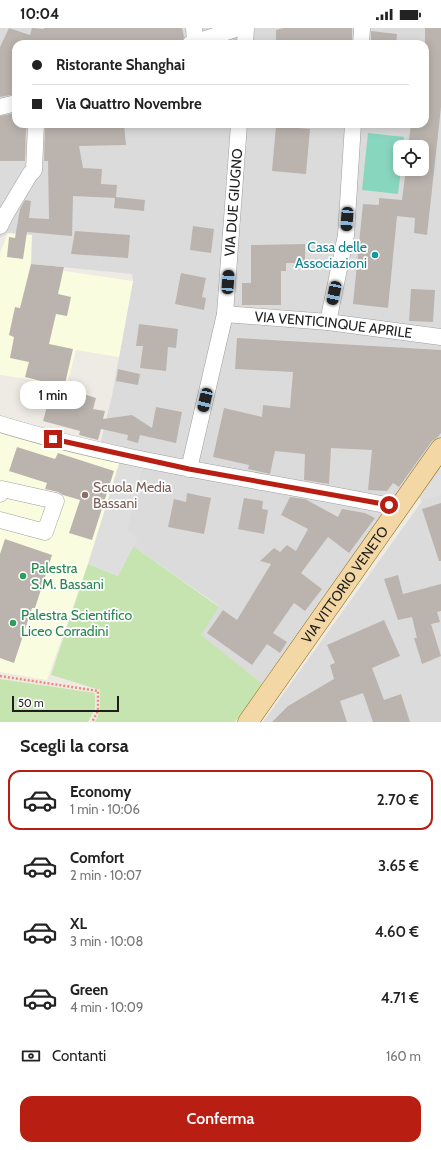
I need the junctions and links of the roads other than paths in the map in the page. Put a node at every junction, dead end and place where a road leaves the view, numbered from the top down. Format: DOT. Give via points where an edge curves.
graph roads {
  1 [pos="239,28"];
  2 [pos="246,28"];
  3 [pos="362,28"];
  4 [pos="193,38"];
  5 [pos="245,40"];
  6 [pos="361,40"];
  7 [pos="12,104"];
  8 [pos="0,108"];
  9 [pos="36,128"];
  10 [pos="239,128"];
  11 [pos="353,128"];
  12 [pos="0,226"];
  13 [pos="225,314"];
  14 [pos="328,322"];
  15 [pos="441,337"];
  16 [pos="0,424"];
  17 [pos="441,450"];
  18 [pos="189,469"];
  19 [pos="0,494"];
  20 [pos="400,508"];
  21 [pos="0,520"];
  22 [pos="248,722"];
  1 -- 4 [label="street"];
  2 -- 5 [label="street"];
  3 -- 6 [label="street"];
  7 -- 8 [label="street"];
  9 -- 12 [label="street" via="34,170"];
  10 -- 13 [label="street, VIA DUE GIUGNO"];
  11 -- 14 [label="street" via="346,235"];
  13 -- 14 [label="street, VIA VENTICINQUE APRILE"];
  13 -- 18 [label="street, VIA DUE GIUGNO"];
  14 -- 15 [label="street, VIA VENTICINQUE APRILE"];
  16 -- 18 [label="street" via="38,436"];
  17 -- 20 [label="main road, VIA VITTORIO VENETO"];
  18 -- 20 [label="street"];
  19 -- 21 [label="street" via="2,489 56,501 45,532"];
  20 -- 22 [label="main road, VIA VITTORIO VENETO"];
}
